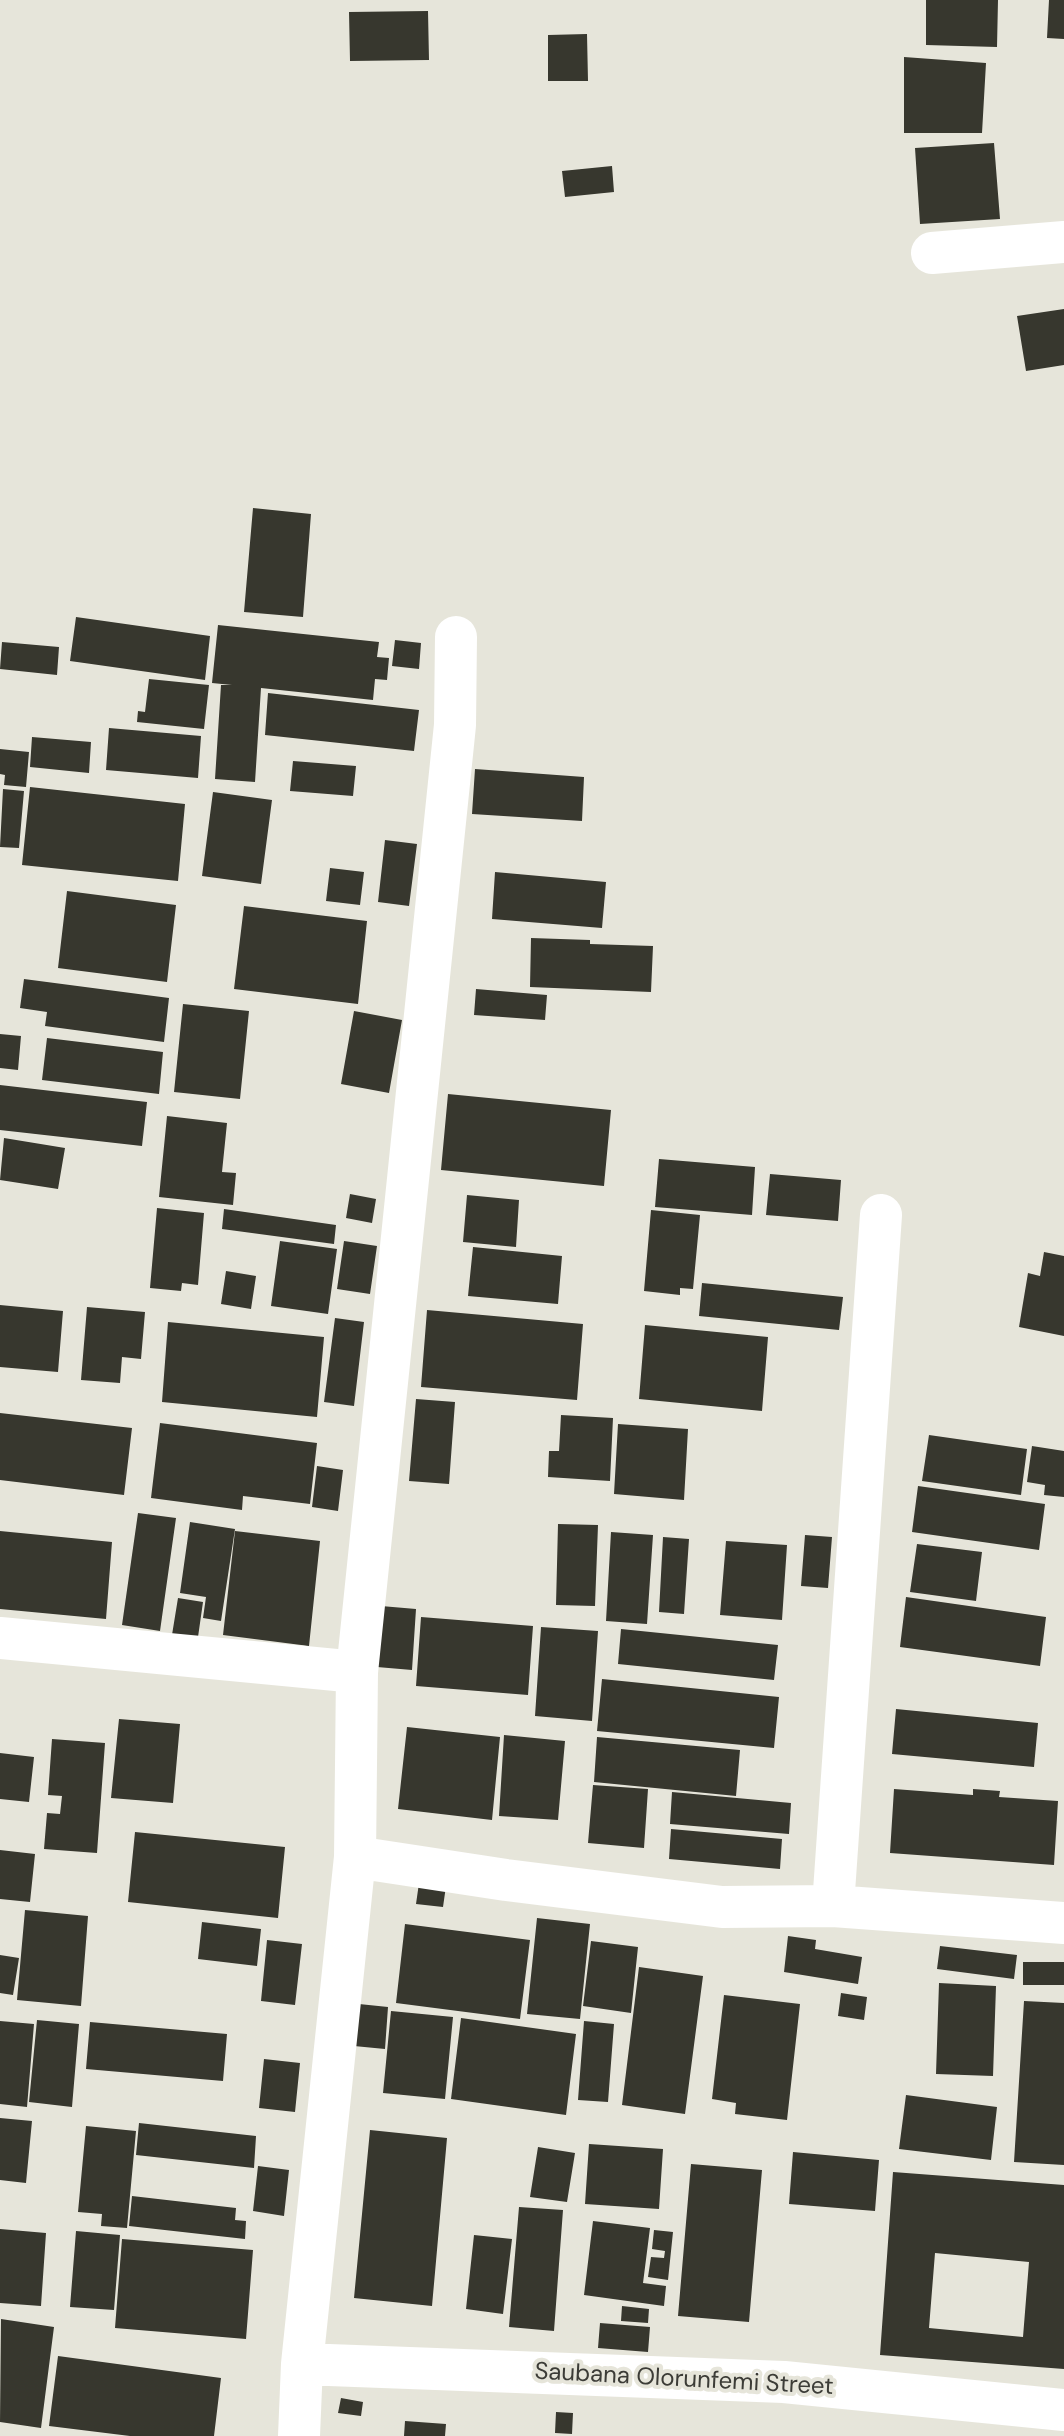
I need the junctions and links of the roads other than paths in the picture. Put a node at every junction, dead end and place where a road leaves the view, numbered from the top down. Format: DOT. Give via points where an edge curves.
graph roads {
  1 [pos="1064,242"];
  2 [pos="932,253"];
  3 [pos="456,637"];
  4 [pos="881,1215"];
  5 [pos="0,1638"];
  6 [pos="357,1672"];
  7 [pos="355,1857"];
  8 [pos="833,1906"];
  9 [pos="1064,1923"];
  10 [pos="302,2364"];
  11 [pos="1064,2410"];
  12 [pos="299,2436"];
  1 -- 2 [label="street"];
  3 -- 6 [label="street" via="455,725"];
  4 -- 8 [label="street"];
  5 -- 6 [label="street"];
  6 -- 7 [label="street"];
  7 -- 8 [label="street" via="722,1907"];
  7 -- 10 [label="street"];
  8 -- 9 [label="street"];
  10 -- 11 [label="street, Saubana Olorunfemi Street" via="784,2382"];
  10 -- 12 [label="street"];
}
